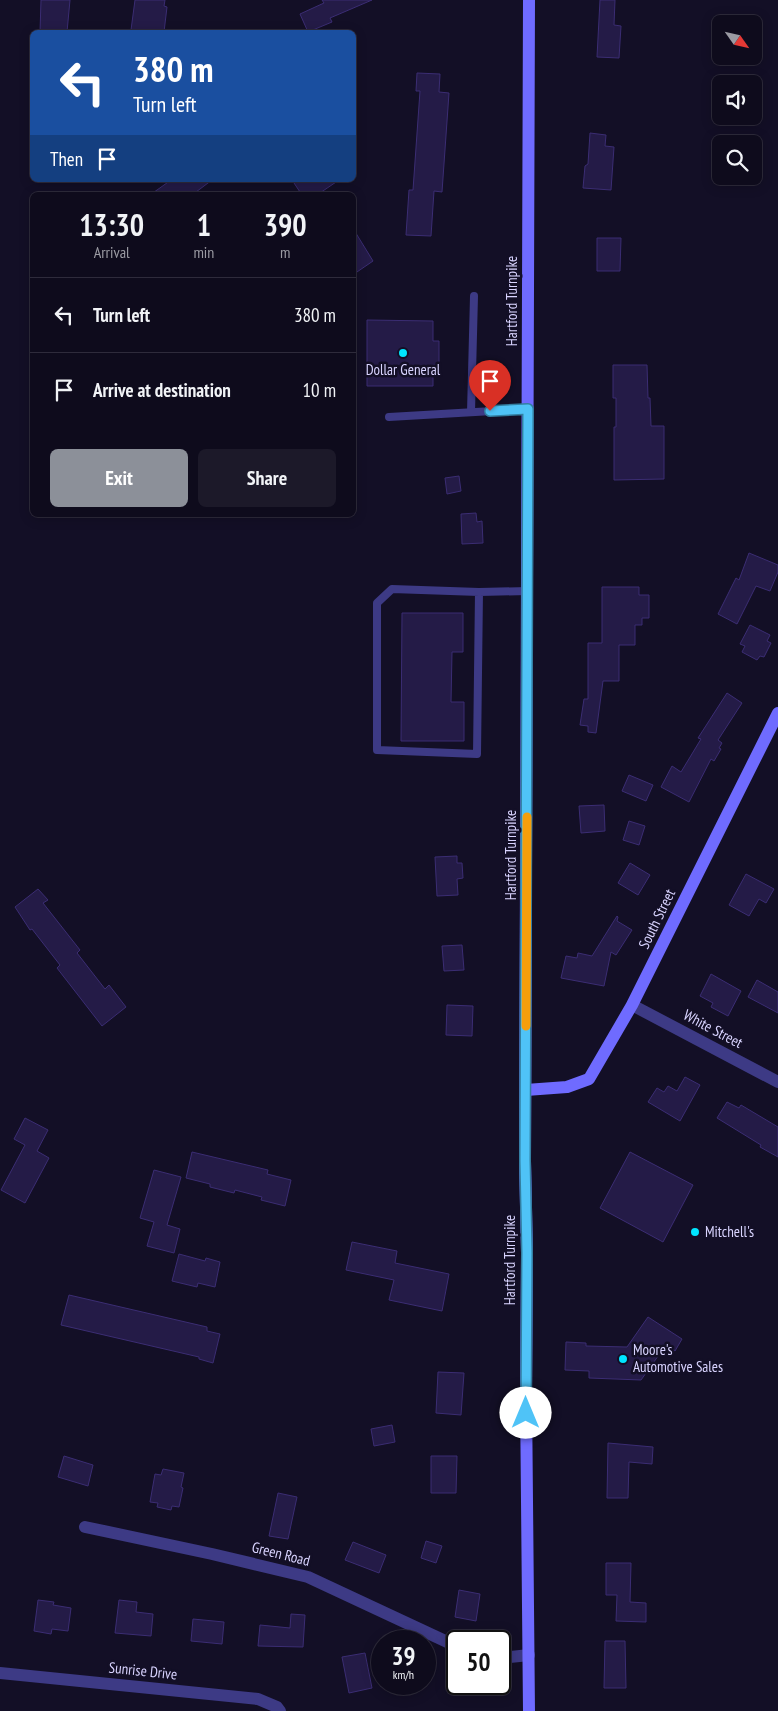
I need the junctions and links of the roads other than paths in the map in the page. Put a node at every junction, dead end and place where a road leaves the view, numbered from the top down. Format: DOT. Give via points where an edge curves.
graph roads {
  1 [pos="529,0"];
  2 [pos="474,296"];
  3 [pos="528,409"];
  4 [pos="471,412"];
  5 [pos="389,417"];
  6 [pos="528,591"];
  7 [pos="479,592"];
  8 [pos="778,712"];
  9 [pos="632,1005"];
  10 [pos="778,1082"];
  11 [pos="526,1090"];
  12 [pos="85,1527"];
  13 [pos="446,1641"];
  14 [pos="528,1655"];
  15 [pos="511,1657"];
  16 [pos="0,1673"];
  17 [pos="280,1711"];
  18 [pos="529,1711"];
  1 -- 3 [label="main road, Hartford Turnpike"];
  2 -- 4 [label="lane"];
  3 -- 4 [label="lane"];
  3 -- 6 [label="main road, Hartford Turnpike"];
  4 -- 5 [label="lane"];
  6 -- 7 [label="lane"];
  6 -- 11 [label="main road, Hartford Turnpike"];
  7 -- 7 [label="lane" via="392,589 377,603 377,750 477,754"];
  8 -- 9 [label="main road, South Street"];
  9 -- 10 [label="street, White Street"];
  9 -- 11 [label="main road, South Street" via="590,1079 567,1087"];
  11 -- 14 [label="main road, Hartford Turnpike"];
  12 -- 13 [label="street, Green Road" via="308,1577"];
  14 -- 15 [label="street"];
  14 -- 18 [label="main road, Hartford Turnpike"];
  16 -- 17 [label="street, Sunrise Drive" via="258,1699"];
}
